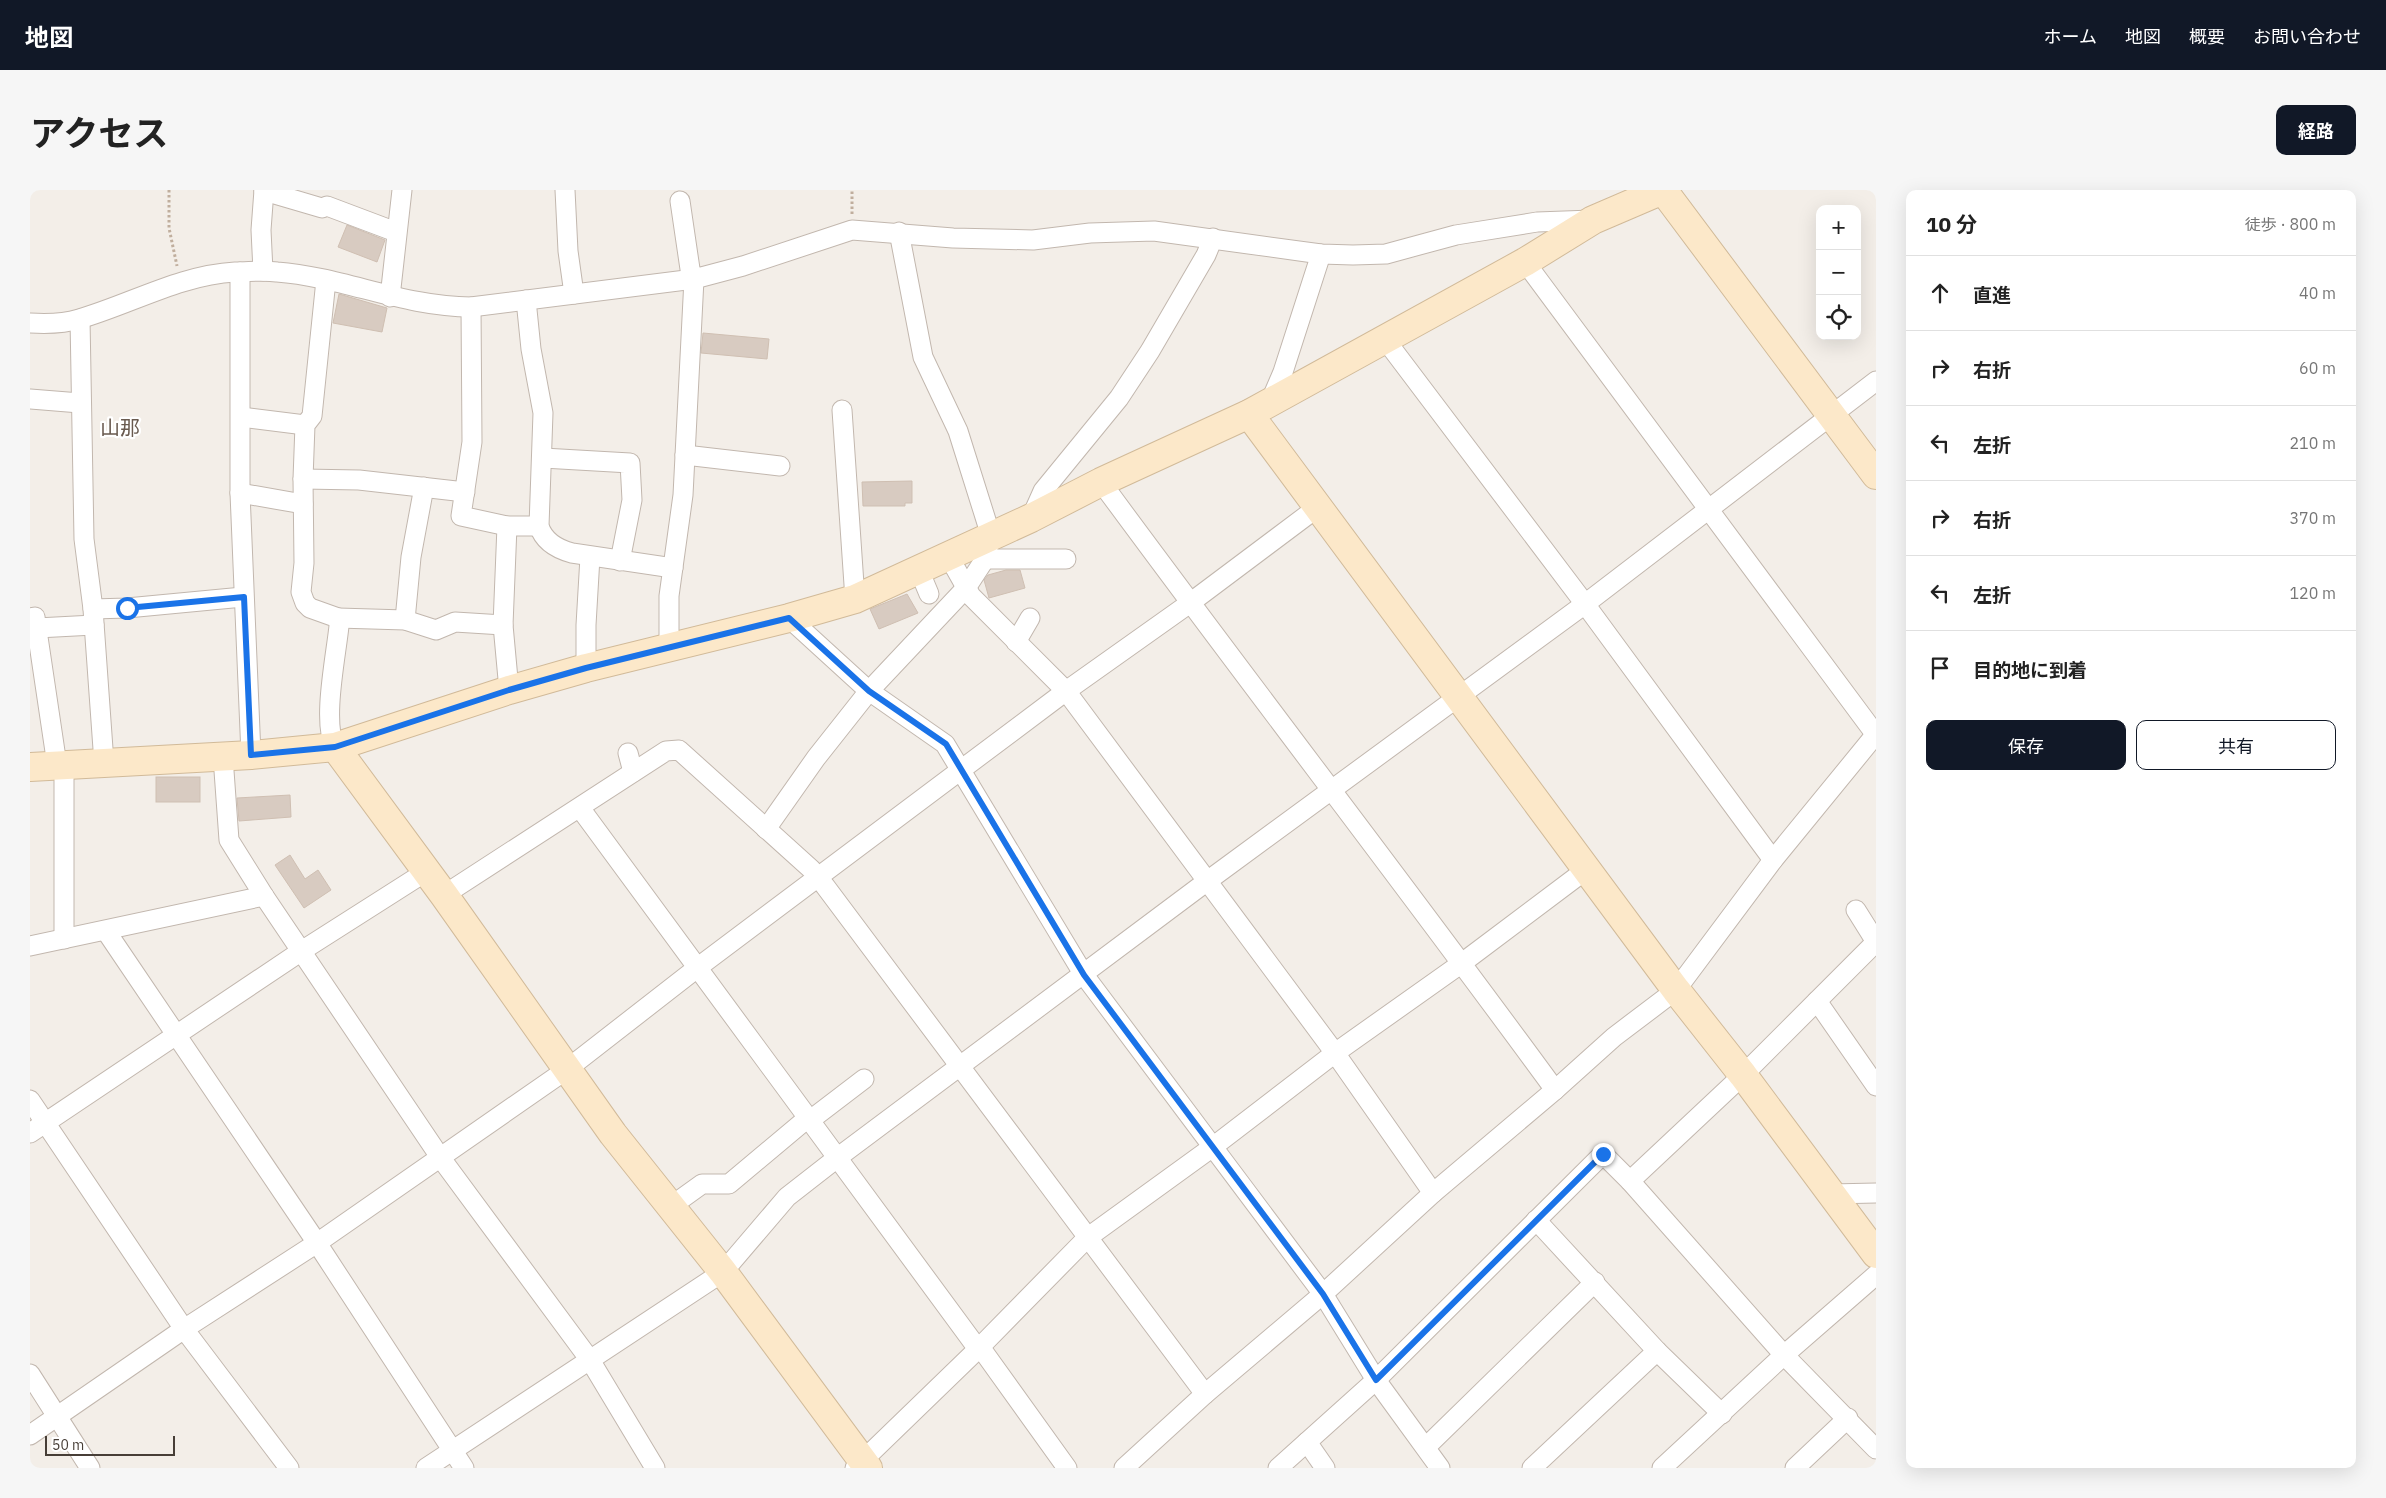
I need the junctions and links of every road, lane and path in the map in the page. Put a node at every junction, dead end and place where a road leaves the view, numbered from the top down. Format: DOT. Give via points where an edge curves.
graph roads {
  1 [pos="169,190"];
  2 [pos="402,190"];
  3 [pos="565,190"];
  4 [pos="852,190"];
  5 [pos="1663,190"];
  6 [pos="264,191"];
  7 [pos="680,201"];
  8 [pos="1593,220"];
  9 [pos="852,230"];
  10 [pos="396,232"];
  11 [pos="899,232"];
  12 [pos="1213,238"];
  13 [pos="1321,254"];
  14 [pos="1525,262"];
  15 [pos="263,271"];
  16 [pos="240,272"];
  17 [pos="694,278"];
  18 [pos="326,280"];
  19 [pos="180,283"];
  20 [pos="574,294"];
  21 [pos="390,297"];
  22 [pos="526,300"];
  23 [pos="471,308"];
  24 [pos="80,319"];
  25 [pos="30,324"];
  26 [pos="1384,338"];
  27 [pos="1876,381"];
  28 [pos="30,399"];
  29 [pos="80,403"];
  30 [pos="1260,407"];
  31 [pos="842,410"];
  32 [pos="1831,416"];
  33 [pos="241,417"];
  34 [pos="305,425"];
  35 [pos="685,456"];
  36 [pos="543,458"];
  37 [pos="780,466"];
  38 [pos="1876,475"];
  39 [pos="303,479"];
  40 [pos="1101,482"];
  41 [pos="424,487"];
  42 [pos="240,492"];
  43 [pos="465,492"];
  44 [pos="303,504"];
  45 [pos="1318,507"];
  46 [pos="1708,510"];
  47 [pos="1031,518"];
  48 [pos="507,526"];
  49 [pos="539,526"];
  50 [pos="988,547"];
  51 [pos="590,557"];
  52 [pos="948,557"];
  53 [pos="1066,559"];
  54 [pos="620,561"];
  55 [pos="673,568"];
  56 [pos="966,588"];
  57 [pos="244,597"];
  58 [pos="855,599"];
  59 [pos="1190,604"];
  60 [pos="1585,604"];
  61 [pos="94,617"];
  62 [pos="338,618"];
  63 [pos="789,618"];
  64 [pos="1030,618"];
  65 [pos="404,620"];
  66 [pos="33,623"];
  67 [pos="504,625"];
  68 [pos="1016,642"];
  69 [pos="669,648"];
  70 [pos="586,668"];
  71 [pos="509,690"];
  72 [pos="869,691"];
  73 [pos="1066,691"];
  74 [pos="1459,697"];
  75 [pos="1876,734"];
  76 [pos="335,747"];
  77 [pos="628,753"];
  78 [pos="251,755"];
  79 [pos="223,757"];
  80 [pos="104,763"];
  81 [pos="61,765"];
  82 [pos="30,766"];
  83 [pos="634,772"];
  84 [pos="960,772"];
  85 [pos="1331,792"];
  86 [pos="580,808"];
  87 [pos="766,829"];
  88 [pos="1773,860"];
  89 [pos="1587,869"];
  90 [pos="427,871"];
  91 [pos="818,878"];
  92 [pos="1206,882"];
  93 [pos="444,895"];
  94 [pos="264,896"];
  95 [pos="1856,910"];
  96 [pos="106,931"];
  97 [pos="64,939"];
  98 [pos="1876,942"];
  99 [pos="30,946"];
  100 [pos="302,950"];
  101 [pos="1462,963"];
  102 [pos="697,968"];
  103 [pos="1084,975"];
  104 [pos="1676,990"];
  105 [pos="1817,1002"];
  106 [pos="175,1036"];
  107 [pos="1334,1053"];
  108 [pos="960,1068"];
  109 [pos="566,1070"];
  110 [pos="1743,1075"];
  111 [pos="864,1079"];
  112 [pos="1876,1086"];
  113 [pos="1555,1090"];
  114 [pos="30,1100"];
  115 [pos="809,1120"];
  116 [pos="46,1122"];
  117 [pos="30,1133"];
  118 [pos="1214,1146"];
  119 [pos="440,1157"];
  120 [pos="837,1158"];
  121 [pos="1630,1181"];
  122 [pos="1433,1193"];
  123 [pos="1876,1193"];
  124 [pos="1831,1194"];
  125 [pos="670,1207"];
  126 [pos="1536,1220"];
  127 [pos="1087,1238"];
  128 [pos="318,1243"];
  129 [pos="1876,1254"];
  130 [pos="723,1272"];
  131 [pos="1876,1275"];
  132 [pos="1594,1282"];
  133 [pos="1323,1294"];
  134 [pos="184,1329"];
  135 [pos="978,1349"];
  136 [pos="1657,1351"];
  137 [pos="1784,1355"];
  138 [pos="590,1360"];
  139 [pos="30,1374"];
  140 [pos="1376,1380"];
  141 [pos="1206,1394"];
  142 [pos="1722,1414"];
  143 [pos="58,1416"];
  144 [pos="1848,1418"];
  145 [pos="30,1435"];
  146 [pos="1307,1442"];
  147 [pos="1426,1447"];
  148 [pos="1876,1449"];
  149 [pos="452,1451"];
  150 [pos="862,1466"];
  151 [pos="90,1468"];
  152 [pos="289,1468"];
  153 [pos="426,1468"];
  154 [pos="464,1468"];
  155 [pos="654,1468"];
  156 [pos="1067,1468"];
  157 [pos="1124,1468"];
  158 [pos="1278,1468"];
  159 [pos="1325,1468"];
  160 [pos="1440,1468"];
  161 [pos="1532,1468"];
  162 [pos="1662,1468"];
  163 [pos="1795,1468"];
  1 -- 19 [label="path" via="168,228"];
  2 -- 10 [label="street"];
  3 -- 20 [label="street"];
  4 -- 9 [label="path"];
  5 -- 8 [label="street"];
  5 -- 32 [label="street"];
  6 -- 10 [label="street" via="322,208 327,206"];
  6 -- 15 [label="street" via="260,230"];
  7 -- 17 [label="street"];
  8 -- 13 [label="street" via="1537,222 1474,232 1386,254"];
  8 -- 14 [label="street"];
  9 -- 11 [label="street"];
  9 -- 17 [label="street" via="743,266"];
  10 -- 21 [label="street"];
  11 -- 12 [label="street" via="953,238 1033,240 1090,233 1154,231"];
  11 -- 50 [label="street" via="923,357 958,432"];
  12 -- 13 [label="street"];
  12 -- 47 [label="street" via="1150,351 1119,398 1043,491"];
  13 -- 30 [label="street" via="1283,372"];
  14 -- 26 [label="street"];
  14 -- 46 [label="street"];
  15 -- 16 [label="street"];
  15 -- 18 [label="street"];
  16 -- 19 [label="street"];
  16 -- 33 [label="street"];
  17 -- 20 [label="street"];
  17 -- 35 [label="street"];
  18 -- 21 [label="street"];
  18 -- 34 [label="street" via="312,416"];
  19 -- 24 [label="street"];
  20 -- 22 [label="street"];
  21 -- 23 [label="street" via="445,307"];
  22 -- 23 [label="street"];
  22 -- 36 [label="street" via="530,349 543,413"];
  23 -- 43 [label="street" via="472,442"];
  24 -- 25 [label="street"];
  24 -- 29 [label="street"];
  26 -- 30 [label="street"];
  26 -- 60 [label="street"];
  27 -- 32 [label="street"];
  28 -- 29 [label="street"];
  29 -- 61 [label="street" via="84,539"];
  30 -- 40 [label="street"];
  30 -- 45 [label="street"];
  31 -- 58 [label="street"];
  32 -- 38 [label="street"];
  32 -- 46 [label="street"];
  33 -- 34 [label="street"];
  33 -- 42 [label="street"];
  34 -- 39 [label="street"];
  35 -- 37 [label="street"];
  35 -- 55 [label="street"];
  36 -- 49 [label="street"];
  36 -- 54 [label="street" via="630,463 632,500"];
  39 -- 41 [label="street" via="359,480"];
  39 -- 44 [label="street"];
  40 -- 47 [label="street"];
  40 -- 59 [label="street"];
  41 -- 43 [label="street"];
  41 -- 65 [label="street"];
  42 -- 44 [label="street"];
  42 -- 57 [label="street"];
  43 -- 48 [label="street" via="462,516"];
  44 -- 62 [label="street" via="305,604"];
  45 -- 59 [label="street"];
  45 -- 74 [label="street"];
  46 -- 60 [label="street"];
  46 -- 75 [label="street"];
  47 -- 50 [label="street"];
  48 -- 49 [label="street"];
  48 -- 67 [label="street"];
  49 -- 51 [label="street" via="544,537 558,548"];
  50 -- 52 [label="street"];
  50 -- 53 [label="street"];
  50 -- 56 [label="street"];
  51 -- 54 [label="street"];
  51 -- 70 [label="street"];
  52 -- 56 [label="street"];
  52 -- 58 [label="street" via="924,582"];
  54 -- 55 [label="street"];
  55 -- 69 [label="street" via="669,596"];
  56 -- 68 [label="street"];
  56 -- 72 [label="street"];
  57 -- 61 [label="street" via="127,608"];
  57 -- 78 [label="street"];
  58 -- 63 [label="street"];
  59 -- 73 [label="street"];
  59 -- 85 [label="street"];
  60 -- 74 [label="street"];
  60 -- 88 [label="street"];
  61 -- 66 [label="street"];
  61 -- 80 [label="street"];
  62 -- 65 [label="street"];
  62 -- 76 [label="street" via="330,698 330,737"];
  63 -- 69 [label="street"];
  63 -- 72 [label="street"];
  64 -- 68 [label="street"];
  65 -- 67 [label="street" via="436,630 455,622"];
  66 -- 81 [label="street"];
  67 -- 71 [label="street"];
  68 -- 73 [label="street"];
  69 -- 70 [label="street"];
  70 -- 71 [label="street"];
  71 -- 76 [label="street"];
  72 -- 84 [label="street" via="946,744 957,760"];
  72 -- 87 [label="street"];
  73 -- 84 [label="street"];
  73 -- 92 [label="street"];
  74 -- 85 [label="street"];
  74 -- 89 [label="street"];
  75 -- 88 [label="street"];
  76 -- 78 [label="street"];
  76 -- 90 [label="street"];
  77 -- 83 [label="street"];
  78 -- 79 [label="street"];
  79 -- 80 [label="street"];
  79 -- 94 [label="street" via="230,840"];
  80 -- 81 [label="street"];
  81 -- 82 [label="street"];
  81 -- 97 [label="street"];
  83 -- 86 [label="street"];
  83 -- 87 [label="street" via="666,751 679,750"];
  84 -- 91 [label="street"];
  84 -- 103 [label="street"];
  85 -- 92 [label="street"];
  85 -- 101 [label="street"];
  86 -- 93 [label="street"];
  86 -- 102 [label="street"];
  87 -- 91 [label="street"];
  88 -- 104 [label="street"];
  89 -- 101 [label="street"];
  89 -- 104 [label="street"];
  90 -- 93 [label="street"];
  90 -- 100 [label="street"];
  91 -- 102 [label="street"];
  91 -- 108 [label="street"];
  92 -- 103 [label="street"];
  92 -- 107 [label="street"];
  93 -- 109 [label="street"];
  94 -- 96 [label="street"];
  94 -- 100 [label="street"];
  95 -- 98 [label="street"];
  96 -- 97 [label="street"];
  96 -- 106 [label="street"];
  97 -- 99 [label="street"];
  98 -- 105 [label="street"];
  100 -- 106 [label="street"];
  100 -- 119 [label="street"];
  101 -- 107 [label="street"];
  101 -- 113 [label="street"];
  102 -- 109 [label="street"];
  102 -- 115 [label="street"];
  103 -- 108 [label="street"];
  103 -- 118 [label="street"];
  104 -- 110 [label="street"];
  104 -- 113 [label="street" via="1614,1037"];
  105 -- 110 [label="street"];
  105 -- 112 [label="street"];
  106 -- 116 [label="street"];
  106 -- 128 [label="street"];
  107 -- 118 [label="street"];
  107 -- 122 [label="street"];
  108 -- 120 [label="street"];
  108 -- 127 [label="street"];
  109 -- 119 [label="street"];
  109 -- 125 [label="street"];
  110 -- 121 [label="street"];
  110 -- 124 [label="street"];
  111 -- 115 [label="street"];
  113 -- 122 [label="street"];
  114 -- 116 [label="street"];
  115 -- 120 [label="street"];
  115 -- 125 [label="street" via="729,1184 702,1184"];
  116 -- 117 [label="street"];
  116 -- 134 [label="street"];
  118 -- 127 [label="street"];
  118 -- 133 [label="street"];
  119 -- 128 [label="street"];
  119 -- 138 [label="street"];
  120 -- 130 [label="street" via="786,1197"];
  120 -- 135 [label="street"];
  121 -- 126 [label="street" via="1603,1154"];
  121 -- 137 [label="street"];
  122 -- 133 [label="street"];
  123 -- 124 [label="street"];
  124 -- 129 [label="street"];
  125 -- 130 [label="street"];
  126 -- 132 [label="street"];
  126 -- 140 [label="street"];
  127 -- 135 [label="street"];
  127 -- 141 [label="street"];
  128 -- 134 [label="street"];
  128 -- 149 [label="street"];
  130 -- 138 [label="street"];
  130 -- 150 [label="street"];
  131 -- 137 [label="street"];
  132 -- 136 [label="street"];
  132 -- 147 [label="street"];
  133 -- 140 [label="street"];
  133 -- 141 [label="street"];
  134 -- 143 [label="street"];
  134 -- 152 [label="street"];
  135 -- 150 [label="street"];
  135 -- 156 [label="street" via="983,1351"];
  136 -- 142 [label="street"];
  136 -- 161 [label="street"];
  137 -- 142 [label="street"];
  137 -- 144 [label="street"];
  138 -- 149 [label="street"];
  138 -- 155 [label="street"];
  139 -- 143 [label="street"];
  140 -- 146 [label="street"];
  140 -- 147 [label="street"];
  141 -- 157 [label="street"];
  142 -- 162 [label="street"];
  143 -- 145 [label="street"];
  143 -- 151 [label="street"];
  144 -- 148 [label="street"];
  144 -- 163 [label="street"];
  146 -- 158 [label="street"];
  146 -- 159 [label="street"];
  147 -- 160 [label="street"];
  149 -- 153 [label="street"];
  149 -- 154 [label="street"];
}
